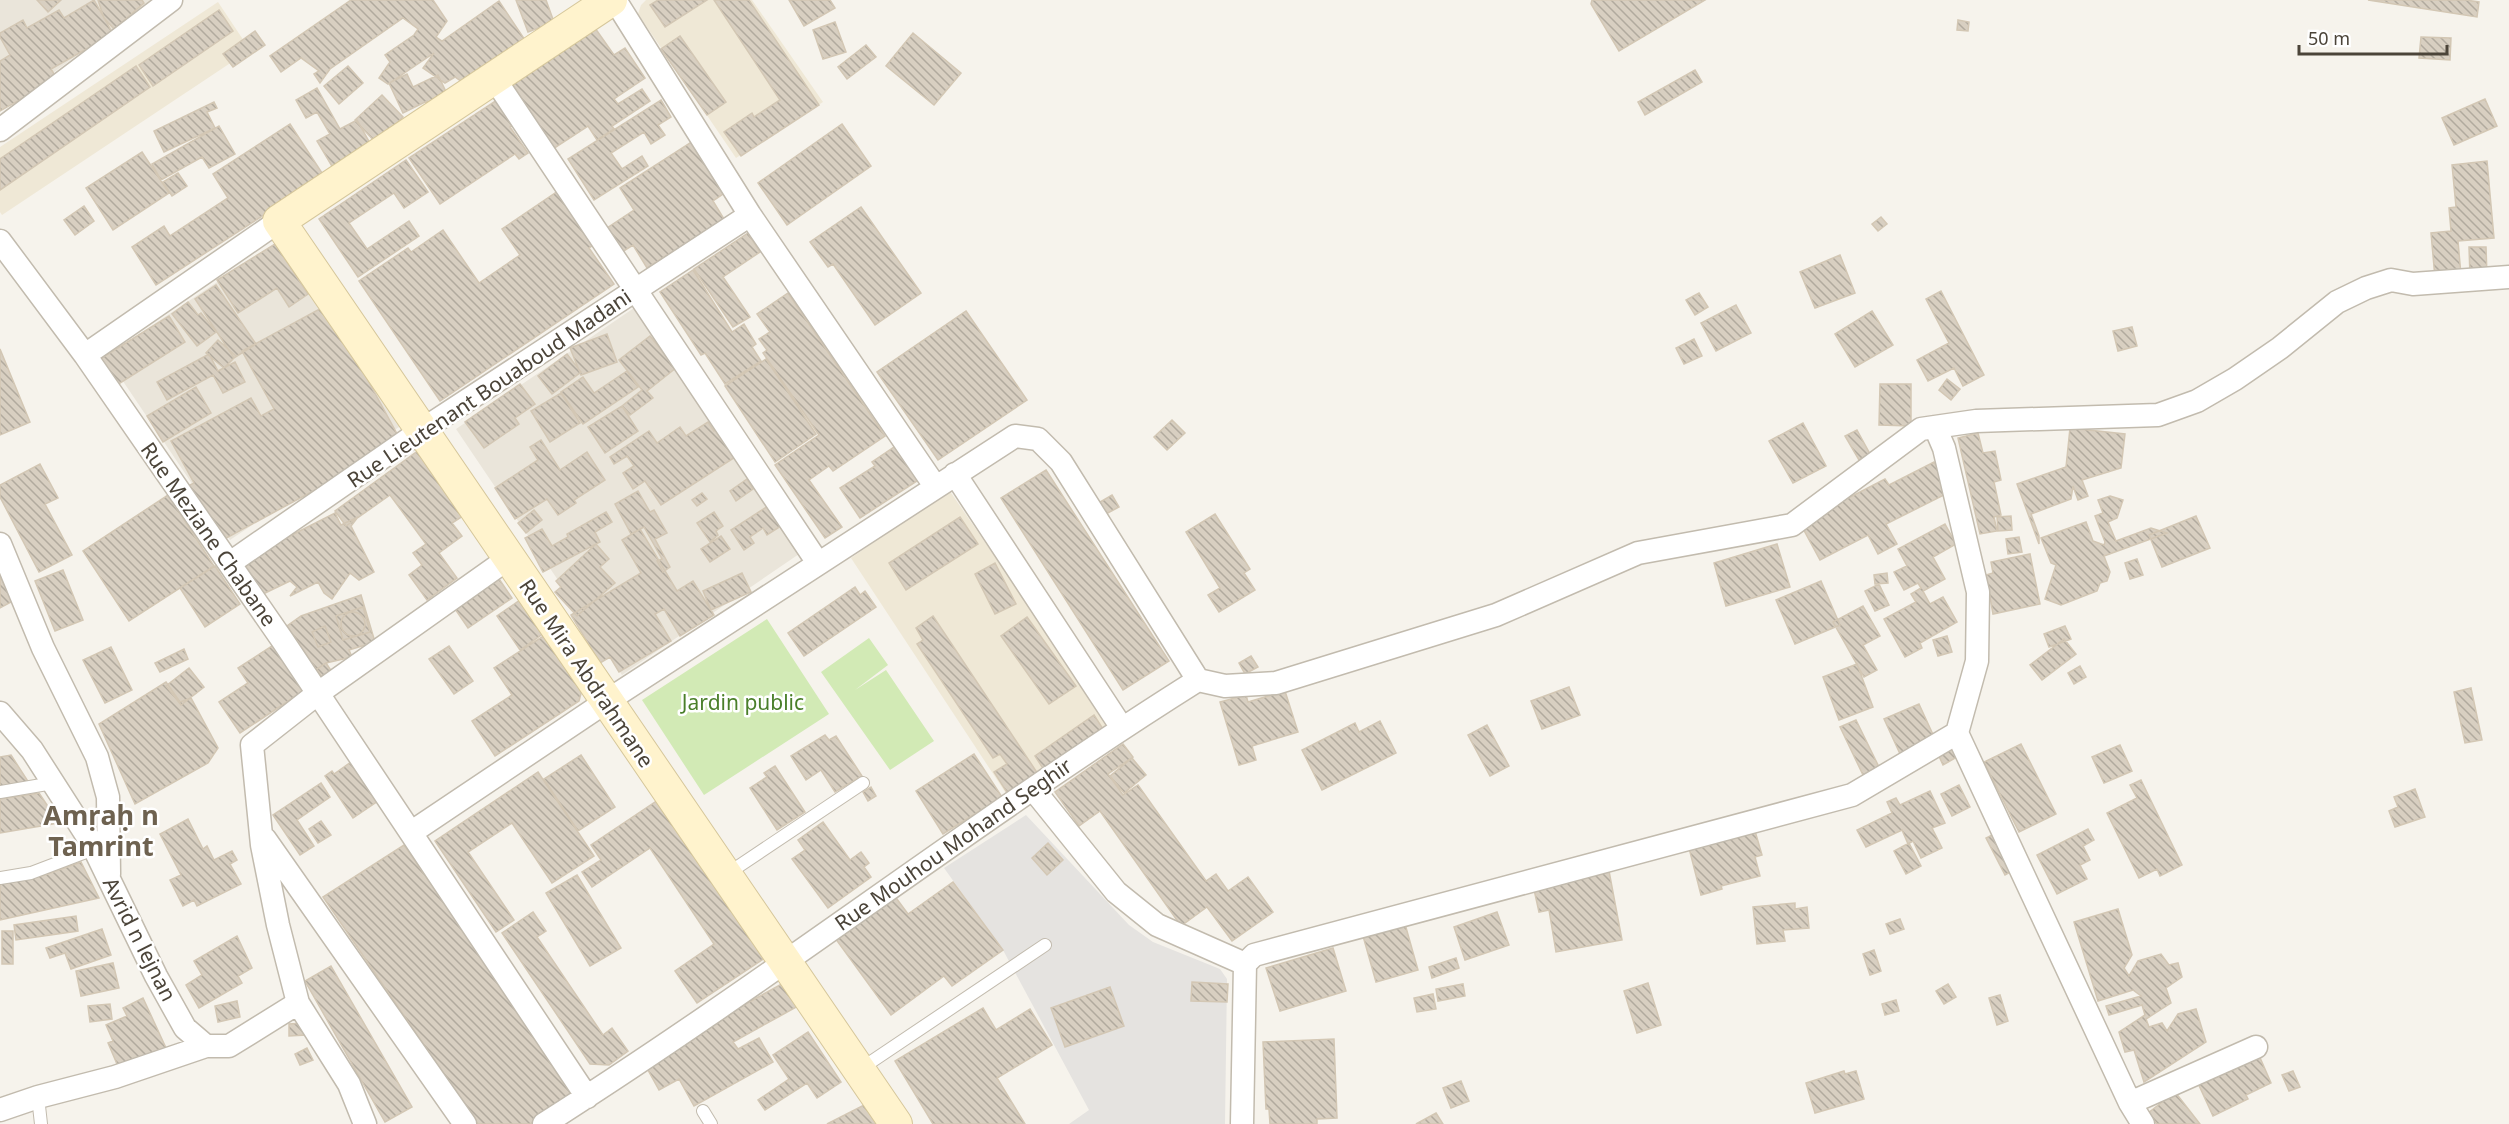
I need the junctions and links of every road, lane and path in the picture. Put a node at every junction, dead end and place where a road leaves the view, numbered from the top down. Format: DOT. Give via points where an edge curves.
graph roads {
  1 [pos="171,0"];
  2 [pos="613,0"];
  3 [pos="494,78"];
  4 [pos="0,130"];
  5 [pos="750,215"];
  6 [pos="279,221"];
  7 [pos="0,241"];
  8 [pos="2509,277"];
  9 [pos="636,290"];
  10 [pos="85,355"];
  11 [pos="1935,427"];
  12 [pos="422,430"];
  13 [pos="954,474"];
  14 [pos="935,486"];
  15 [pos="0,544"];
  16 [pos="509,558"];
  17 [pos="230,563"];
  18 [pos="818,563"];
  19 [pos="1198,680"];
  20 [pos="316,694"];
  21 [pos="607,701"];
  22 [pos="0,713"];
  23 [pos="1122,728"];
  24 [pos="1957,733"];
  25 [pos="53,783"];
  26 [pos="863,783"];
  27 [pos="1034,789"];
  28 [pos="0,792"];
  29 [pos="108,797"];
  30 [pos="76,819"];
  31 [pos="412,832"];
  32 [pos="260,833"];
  33 [pos="94,849"];
  34 [pos="726,874"];
  35 [pos="109,876"];
  36 [pos="0,878"];
  37 [pos="1045,945"];
  38 [pos="785,961"];
  39 [pos="1245,964"];
  40 [pos="298,1003"];
  41 [pos="206,1046"];
  42 [pos="2256,1047"];
  43 [pos="859,1071"];
  44 [pos="38,1097"];
  45 [pos="587,1097"];
  46 [pos="2130,1103"];
  47 [pos="0,1110"];
  48 [pos="703,1111"];
  49 [pos="41,1124"];
  50 [pos="365,1124"];
  51 [pos="465,1124"];
  52 [pos="544,1124"];
  53 [pos="711,1124"];
  54 [pos="896,1124"];
  55 [pos="1242,1124"];
  56 [pos="2143,1124"];
  1 -- 4 [label="street"];
  2 -- 3 [label="main road"];
  2 -- 5 [label="street"];
  3 -- 6 [label="main road"];
  3 -- 9 [label="street"];
  5 -- 9 [label="street, Rue Lieutenant Bouaboud Madani"];
  5 -- 14 [label="street"];
  6 -- 10 [label="street"];
  6 -- 12 [label="main road, Rue Mira Abdrahmane"];
  7 -- 10 [label="street, Rue Meziane Chabane"];
  8 -- 11 [label="street" via="2413,284 2391,280 2366,288 2337,302 2235,379 2197,401 2158,415 1976,421"];
  9 -- 12 [label="street, Rue Lieutenant Bouaboud Madani"];
  9 -- 18 [label="street"];
  10 -- 17 [label="street, Rue Meziane Chabane"];
  11 -- 19 [label="street" via="1921,429 1791,525 1638,553 1497,615 1276,683 1226,686"];
  11 -- 24 [label="street" via="1944,448 1978,592 1977,661"];
  12 -- 16 [label="main road, Rue Mira Abdrahmane"];
  12 -- 17 [label="street, Rue Lieutenant Bouaboud Madani"];
  13 -- 14 [label="street"];
  13 -- 19 [label="street" via="1015,436 1038,439 1061,462"];
  13 -- 23 [label="street"];
  14 -- 18 [label="street"];
  15 -- 29 [label="street" via="43,648 97,757"];
  16 -- 20 [label="street"];
  16 -- 21 [label="main road, Rue Mira Abdrahmane"];
  17 -- 20 [label="street, Rue Meziane Chabane"];
  18 -- 21 [label="street"];
  19 -- 23 [label="street, Rue Mouhou Mohand Seghir"];
  20 -- 31 [label="street, Rue Meziane Chabane"];
  20 -- 32 [label="street" via="252,745"];
  21 -- 31 [label="street"];
  21 -- 34 [label="main road, Rue Mira Abdrahmane"];
  22 -- 25 [label="street, Avrid n lejnan" via="32,750"];
  23 -- 27 [label="street, Rue Mouhou Mohand Seghir"];
  24 -- 39 [label="street" via="1852,795 1254,955"];
  24 -- 46 [label="street"];
  25 -- 28 [label="lane"];
  25 -- 30 [label="street, Avrid n lejnan"];
  26 -- 34 [label="lane"];
  27 -- 38 [label="street, Rue Mouhou Mohand Seghir"];
  27 -- 39 [label="street" via="1116,892 1157,925"];
  29 -- 30 [label="street"];
  29 -- 35 [label="street"];
  30 -- 33 [label="street, Avrid n lejnan"];
  31 -- 45 [label="street, Rue Meziane Chabane"];
  32 -- 40 [label="street"];
  32 -- 51 [label="street"];
  33 -- 35 [label="street, Avrid n lejnan"];
  33 -- 36 [label="lane" via="31,873"];
  34 -- 38 [label="main road, Rue Mira Abdrahmane"];
  35 -- 41 [label="street, Avrid n lejnan" via="185,1028"];
  37 -- 43 [label="lane"];
  38 -- 43 [label="main road, Rue Mira Abdrahmane"];
  38 -- 45 [label="street, Rue Mouhou Mohand Seghir"];
  39 -- 55 [label="street"];
  40 -- 41 [label="street" via="229,1046"];
  40 -- 50 [label="street" via="349,1084"];
  41 -- 44 [label="street" via="115,1077"];
  42 -- 46 [label="street"];
  43 -- 54 [label="main road, Rue Mira Abdrahmane"];
  44 -- 47 [label="street"];
  44 -- 49 [label="lane"];
  45 -- 52 [label="street, Rue Mouhou Mohand Seghir"];
  46 -- 56 [label="street"];
  48 -- 53 [label="lane"];
}
